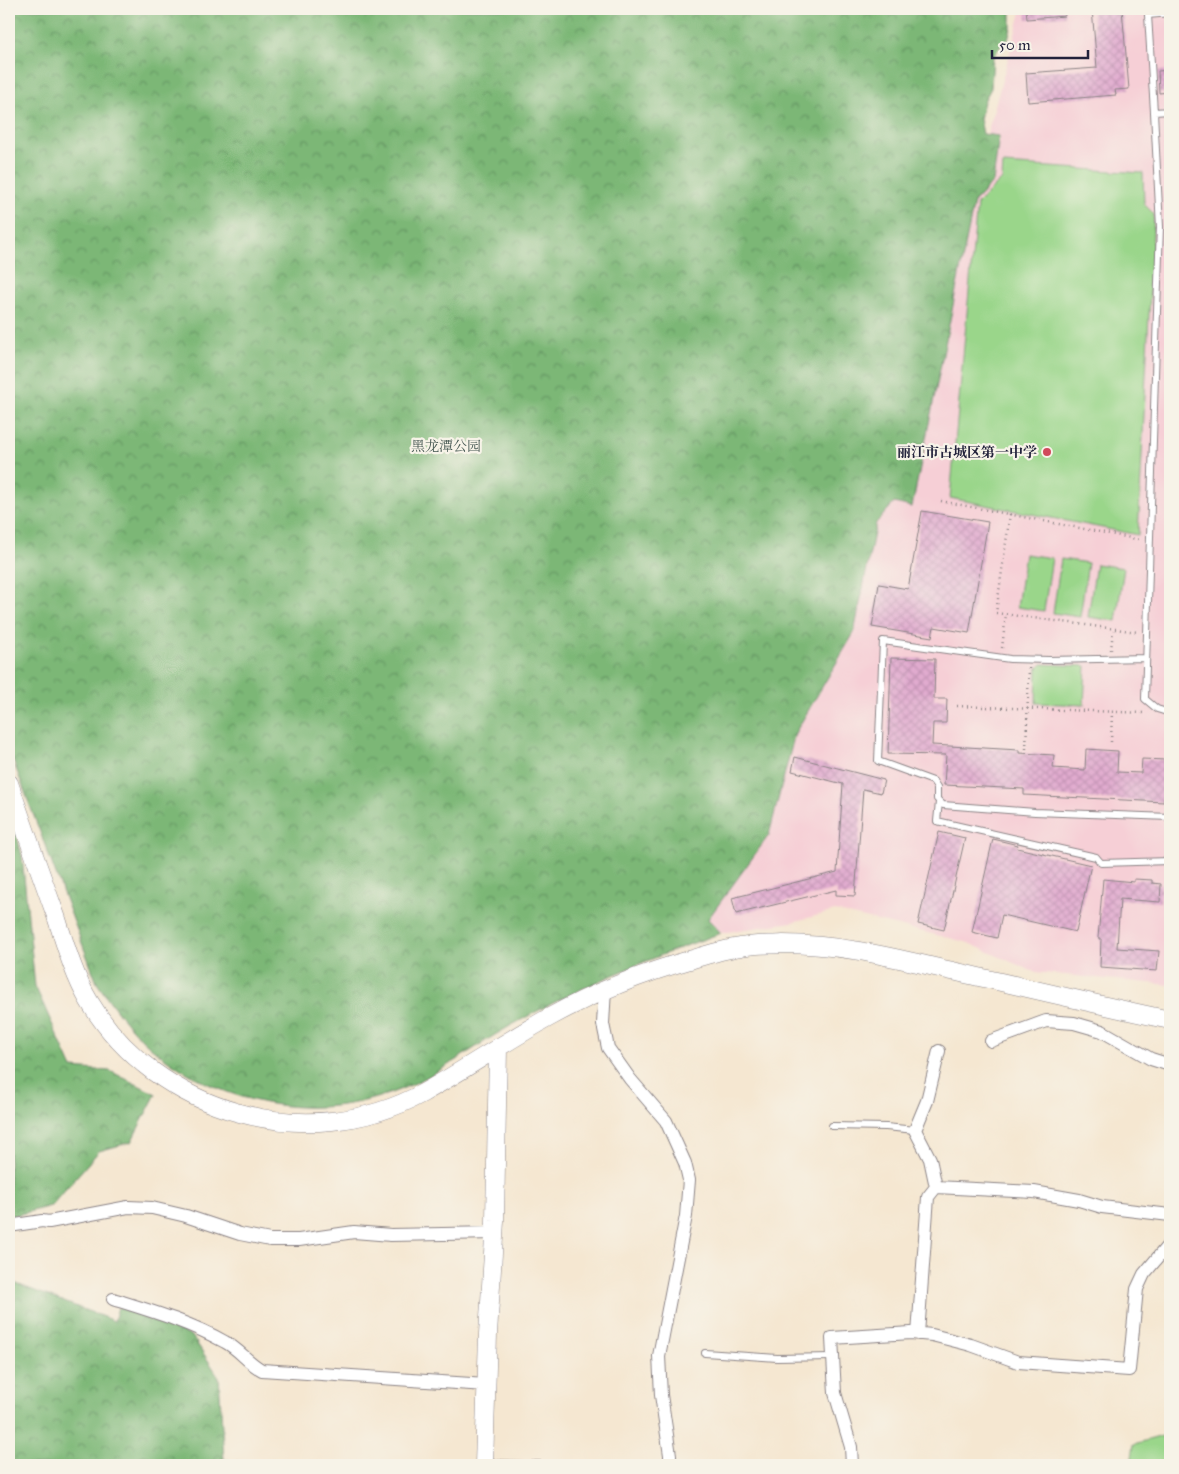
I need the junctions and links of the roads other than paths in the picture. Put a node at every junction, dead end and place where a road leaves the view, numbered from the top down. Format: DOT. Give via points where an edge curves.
graph roads {
  1 [pos="1170,13"];
  2 [pos="1170,111"];
  3 [pos="1154,112"];
  4 [pos="1146,658"];
  5 [pos="1170,713"];
  6 [pos="9,783"];
  7 [pos="938,802"];
  8 [pos="1170,817"];
  9 [pos="1170,861"];
  10 [pos="605,990"];
  11 [pos="1090,1003"];
  12 [pos="1170,1020"];
  13 [pos="1084,1026"];
  14 [pos="991,1040"];
  15 [pos="498,1047"];
  16 [pos="939,1051"];
  17 [pos="1170,1065"];
  18 [pos="832,1126"];
  19 [pos="915,1130"];
  20 [pos="936,1187"];
  21 [pos="1170,1215"];
  22 [pos="9,1226"];
  23 [pos="495,1232"];
  24 [pos="1170,1243"];
  25 [pos="113,1299"];
  26 [pos="918,1334"];
  27 [pos="705,1353"];
  28 [pos="832,1357"];
  29 [pos="486,1385"];
  30 [pos="484,1464"];
  31 [pos="570,1465"];
  32 [pos="670,1465"];
  33 [pos="852,1465"];
  1 -- 3 [label="lane" via="1148,15"];
  2 -- 3 [label="lane"];
  3 -- 4 [label="lane" via="1160,252"];
  4 -- 5 [label="lane" via="1145,699 1157,709"];
  4 -- 7 [label="lane" via="1030,659 882,641 878,761 934,781"];
  6 -- 15 [label="street" via="87,998 129,1051 182,1091 217,1107 254,1118 290,1122 344,1119 383,1110 414,1097"];
  7 -- 8 [label="lane" via="1035,812"];
  7 -- 9 [label="lane" via="937,821 1096,856 1101,863"];
  10 -- 11 [label="street" via="678,963 742,946 794,944 872,952"];
  10 -- 15 [label="street" via="571,1005"];
  10 -- 32 [label="street" via="603,1024 608,1048 666,1121 689,1180 686,1216 659,1356"];
  11 -- 12 [label="street"];
  11 -- 13 [label="street"];
  13 -- 14 [label="street" via="1046,1021"];
  13 -- 17 [label="street" via="1102,1030 1151,1059"];
  15 -- 23 [label="street"];
  16 -- 19 [label="street" via="927,1101"];
  18 -- 19 [label="lane"];
  19 -- 20 [label="street" via="930,1159"];
  20 -- 21 [label="street" via="1034,1192"];
  20 -- 26 [label="street" via="928,1197"];
  22 -- 23 [label="street" via="128,1207 152,1208 270,1240 299,1240 354,1232 391,1235"];
  23 -- 29 [label="street"];
  24 -- 26 [label="street" via="1144,1274 1137,1289 1129,1370 1018,1362 971,1345"];
  25 -- 29 [label="street" via="179,1320 228,1343 252,1366 262,1370"];
  26 -- 28 [label="street" via="832,1338"];
  27 -- 28 [label="lane" via="777,1358"];
  28 -- 33 [label="street" via="835,1393 851,1447"];
  29 -- 30 [label="street"];
  30 -- 31 [label="lane"];
}
